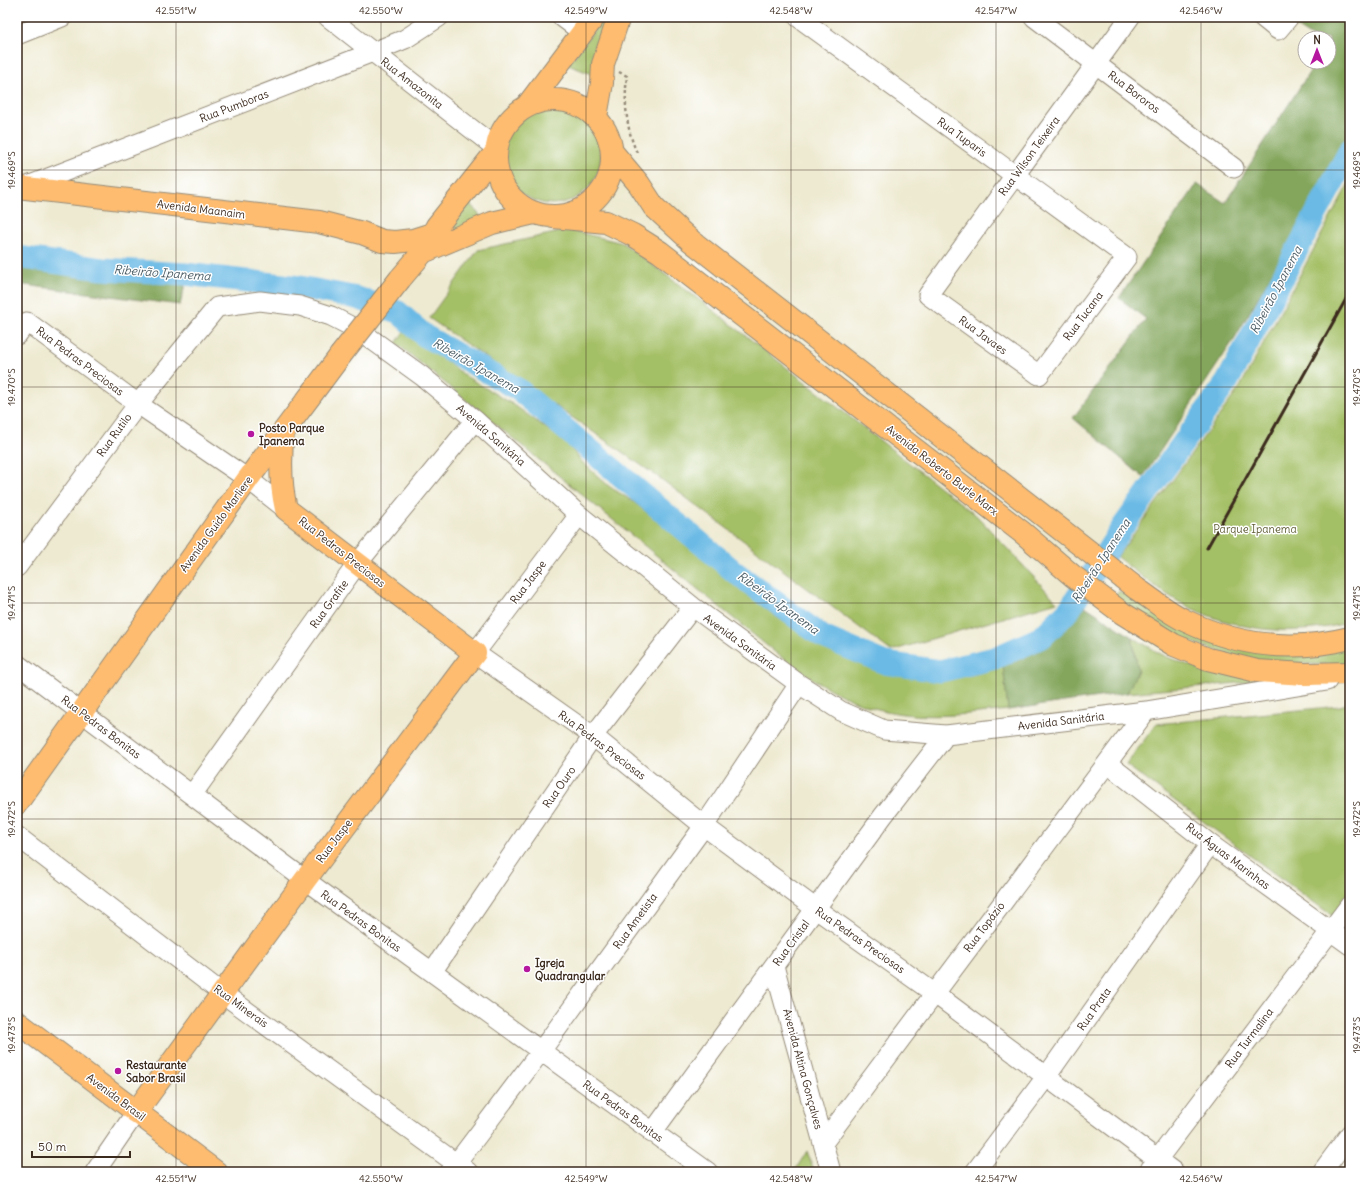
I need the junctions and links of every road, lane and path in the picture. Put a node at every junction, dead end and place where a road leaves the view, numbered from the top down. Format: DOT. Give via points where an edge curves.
graph roads {
  1 [pos="62,17"];
  2 [pos="328,17"];
  3 [pos="439,17"];
  4 [pos="562,17"];
  5 [pos="620,17"];
  6 [pos="798,17"];
  7 [pos="1034,17"];
  8 [pos="1130,17"];
  9 [pos="1262,17"];
  10 [pos="1289,17"];
  11 [pos="588,25"];
  12 [pos="17,35"];
  13 [pos="373,52"];
  14 [pos="603,64"];
  15 [pos="1096,64"];
  16 [pos="527,106"];
  17 [pos="596,117"];
  18 [pos="496,150"];
  19 [pos="612,153"];
  20 [pos="639,156"];
  21 [pos="1234,168"];
  22 [pos="1015,176"];
  23 [pos="21,187"];
  24 [pos="544,215"];
  25 [pos="382,241"];
  26 [pos="427,243"];
  27 [pos="1127,257"];
  28 [pos="405,274"];
  29 [pos="928,295"];
  30 [pos="217,307"];
  31 [pos="22,328"];
  32 [pos="1039,375"];
  33 [pos="138,404"];
  34 [pos="475,420"];
  35 [pos="283,432"];
  36 [pos="248,479"];
  37 [pos="286,509"];
  38 [pos="579,515"];
  39 [pos="357,564"];
  40 [pos="17,567"];
  41 [pos="692,607"];
  42 [pos="1350,638"];
  43 [pos="475,654"];
  44 [pos="17,664"];
  45 [pos="1350,672"];
  46 [pos="1350,677"];
  47 [pos="799,684"];
  48 [pos="1146,711"];
  49 [pos="80,712"];
  50 [pos="946,735"];
  51 [pos="593,736"];
  52 [pos="1108,764"];
  53 [pos="192,795"];
  54 [pos="17,803"];
  55 [pos="704,826"];
  56 [pos="17,836"];
  57 [pos="1210,844"];
  58 [pos="304,880"];
  59 [pos="1350,904"];
  60 [pos="816,909"];
  61 [pos="1330,930"];
  62 [pos="1350,945"];
  63 [pos="774,966"];
  64 [pos="432,972"];
  65 [pos="222,992"];
  66 [pos="934,993"];
  67 [pos="17,1022"];
  68 [pos="541,1051"];
  69 [pos="1046,1077"];
  70 [pos="136,1112"];
  71 [pos="652,1133"];
  72 [pos="1350,1134"];
  73 [pos="823,1143"];
  74 [pos="1152,1166"];
  75 [pos="458,1169"];
  76 [pos="95,1172"];
  77 [pos="216,1172"];
  78 [pos="708,1172"];
  79 [pos="831,1172"];
  80 [pos="975,1172"];
  81 [pos="1174,1172"];
  82 [pos="1322,1172"];
  1 -- 12 [label="street"];
  2 -- 13 [label="street, Rua Amazonita"];
  3 -- 13 [label="street, Rua Pumboras" via="405,39"];
  4 -- 11 [label="street"];
  5 -- 14 [label="main road"];
  6 -- 22 [label="street, Rua Tuparis"];
  7 -- 15 [label="street, Rua Bororos"];
  8 -- 15 [label="street, Rua Wilson Teixeira"];
  9 -- 10 [label="street" via="1278,30"];
  11 -- 16 [label="main road"];
  13 -- 18 [label="street, Rua Amazonita"];
  13 -- 23 [label="street, Rua Pumboras"];
  14 -- 17 [label="main road"];
  14 -- 20 [label="path" via="627,76 625,91 628,124"];
  15 -- 21 [label="street, Rua Bororos"];
  15 -- 22 [label="street, Rua Wilson Teixeira"];
  16 -- 17 [label="main road" via="545,100 563,100 581,106"];
  16 -- 18 [label="main road" via="507,123"];
  17 -- 19 [label="main road" via="607,134"];
  18 -- 24 [label="main road" via="496,169 505,190 521,206"];
  18 -- 26 [label="main road, Avenida Guido Marliere"];
  19 -- 24 [label="main road" via="610,177 597,198 577,212"];
  19 -- 42 [label="main road" via="654,206 690,240 1137,589 1185,621 1215,633 1257,644 1304,646"];
  22 -- 27 [label="street, Rua Tuparis"];
  22 -- 29 [label="street, Rua Wilson Teixeira"];
  23 -- 25 [label="main road, Avenida Maanaim" via="319,222"];
  24 -- 26 [label="main road, Avenida Guido Marliere" via="492,223"];
  24 -- 45 [label="main road, Avenida Roberto Burle Marx" via="606,222 634,235 660,252 1023,533 1073,576 1122,613 1174,646 1234,667 1275,673"];
  25 -- 26 [label="main road, Avenida Maanaim"];
  25 -- 28 [label="main road, Avenida Maanaim"];
  26 -- 28 [label="main road, Avenida Guido Marliere"];
  27 -- 32 [label="street, Rua Tucana"];
  28 -- 35 [label="main road, Avenida Guido Marliere, bridge"];
  29 -- 32 [label="street, Rua Javaes"];
  30 -- 33 [label="street, Rua Rutilo"];
  30 -- 34 [label="street, Avenida Sanitária" via="260,301 300,306 331,316 360,331"];
  31 -- 33 [label="street, Rua Pedras Preciosas"];
  33 -- 36 [label="street, Rua Pedras Preciosas"];
  33 -- 40 [label="street, Rua Rutilo"];
  34 -- 38 [label="street, Avenida Sanitária"];
  34 -- 39 [label="street, Rua Grafite"];
  35 -- 36 [label="main road, Avenida Guido Marliere"];
  35 -- 37 [label="main road" via="280,470"];
  36 -- 37 [label="street, Rua Pedras Preciosas"];
  36 -- 49 [label="main road, Avenida Guido Marliere"];
  37 -- 39 [label="main road, Rua Pedras Preciosas"];
  38 -- 41 [label="street, Avenida Sanitária"];
  38 -- 43 [label="street, Rua Jaspe"];
  39 -- 43 [label="main road, Rua Pedras Preciosas"];
  39 -- 53 [label="street, Rua Grafite"];
  41 -- 47 [label="street, Avenida Sanitária"];
  41 -- 51 [label="street, Rua Ouro"];
  43 -- 51 [label="street, Rua Pedras Preciosas"];
  43 -- 58 [label="main road, Rua Jaspe"];
  44 -- 49 [label="street, Rua Pedras Bonitas"];
  46 -- 48 [label="street, Avenida Sanitária"];
  47 -- 50 [label="street, Avenida Sanitária" via="841,711 884,730"];
  47 -- 55 [label="street, Rua Ametista"];
  48 -- 50 [label="street, Avenida Sanitária"];
  48 -- 52 [label="street, Rua Topázio"];
  49 -- 53 [label="street, Rua Pedras Bonitas"];
  49 -- 54 [label="main road, Avenida Guido Marliere"];
  50 -- 60 [label="street, Rua Cristal"];
  51 -- 55 [label="street, Rua Pedras Preciosas"];
  51 -- 64 [label="street, Rua Ouro"];
  52 -- 57 [label="street, Rua Águas Marinhas"];
  52 -- 66 [label="street, Rua Topázio"];
  53 -- 58 [label="street, Rua Pedras Bonitas"];
  55 -- 60 [label="street, Rua Pedras Preciosas"];
  55 -- 68 [label="street, Rua Ametista"];
  56 -- 65 [label="street, Rua Minerais"];
  57 -- 61 [label="street, Rua Águas Marinhas"];
  57 -- 69 [label="street, Rua Prata"];
  58 -- 64 [label="street, Rua Pedras Bonitas"];
  58 -- 65 [label="main road, Rua Jaspe"];
  59 -- 61 [label="street, Rua Turmalina"];
  60 -- 63 [label="street, Rua Cristal"];
  60 -- 66 [label="street, Rua Pedras Preciosas"];
  61 -- 62 [label="street, Rua Águas Marinhas"];
  61 -- 74 [label="street, Rua Turmalina"];
  63 -- 71 [label="street, Rua Cristal"];
  63 -- 73 [label="street, Avenida Altina Gonçalves"];
  64 -- 68 [label="street, Rua Pedras Bonitas"];
  65 -- 70 [label="main road, Rua Jaspe"];
  65 -- 75 [label="street, Rua Minerais"];
  66 -- 69 [label="street, Rua Pedras Preciosas"];
  66 -- 73 [label="street, Rua Topázio"];
  67 -- 70 [label="main road, Avenida Brasil"];
  68 -- 71 [label="street, Rua Pedras Bonitas"];
  68 -- 75 [label="street, Rua Ametista"];
  69 -- 74 [label="street, Rua Pedras Preciosas"];
  69 -- 80 [label="street, Rua Prata"];
  70 -- 76 [label="street, Rua Jaspe"];
  70 -- 77 [label="main road, Avenida Brasil"];
  71 -- 78 [label="street, Rua Pedras Bonitas"];
  72 -- 82 [label="street"];
  73 -- 79 [label="street, Avenida Altina Gonçalves"];
  74 -- 81 [label="street, Rua Pedras Preciosas"];
}
